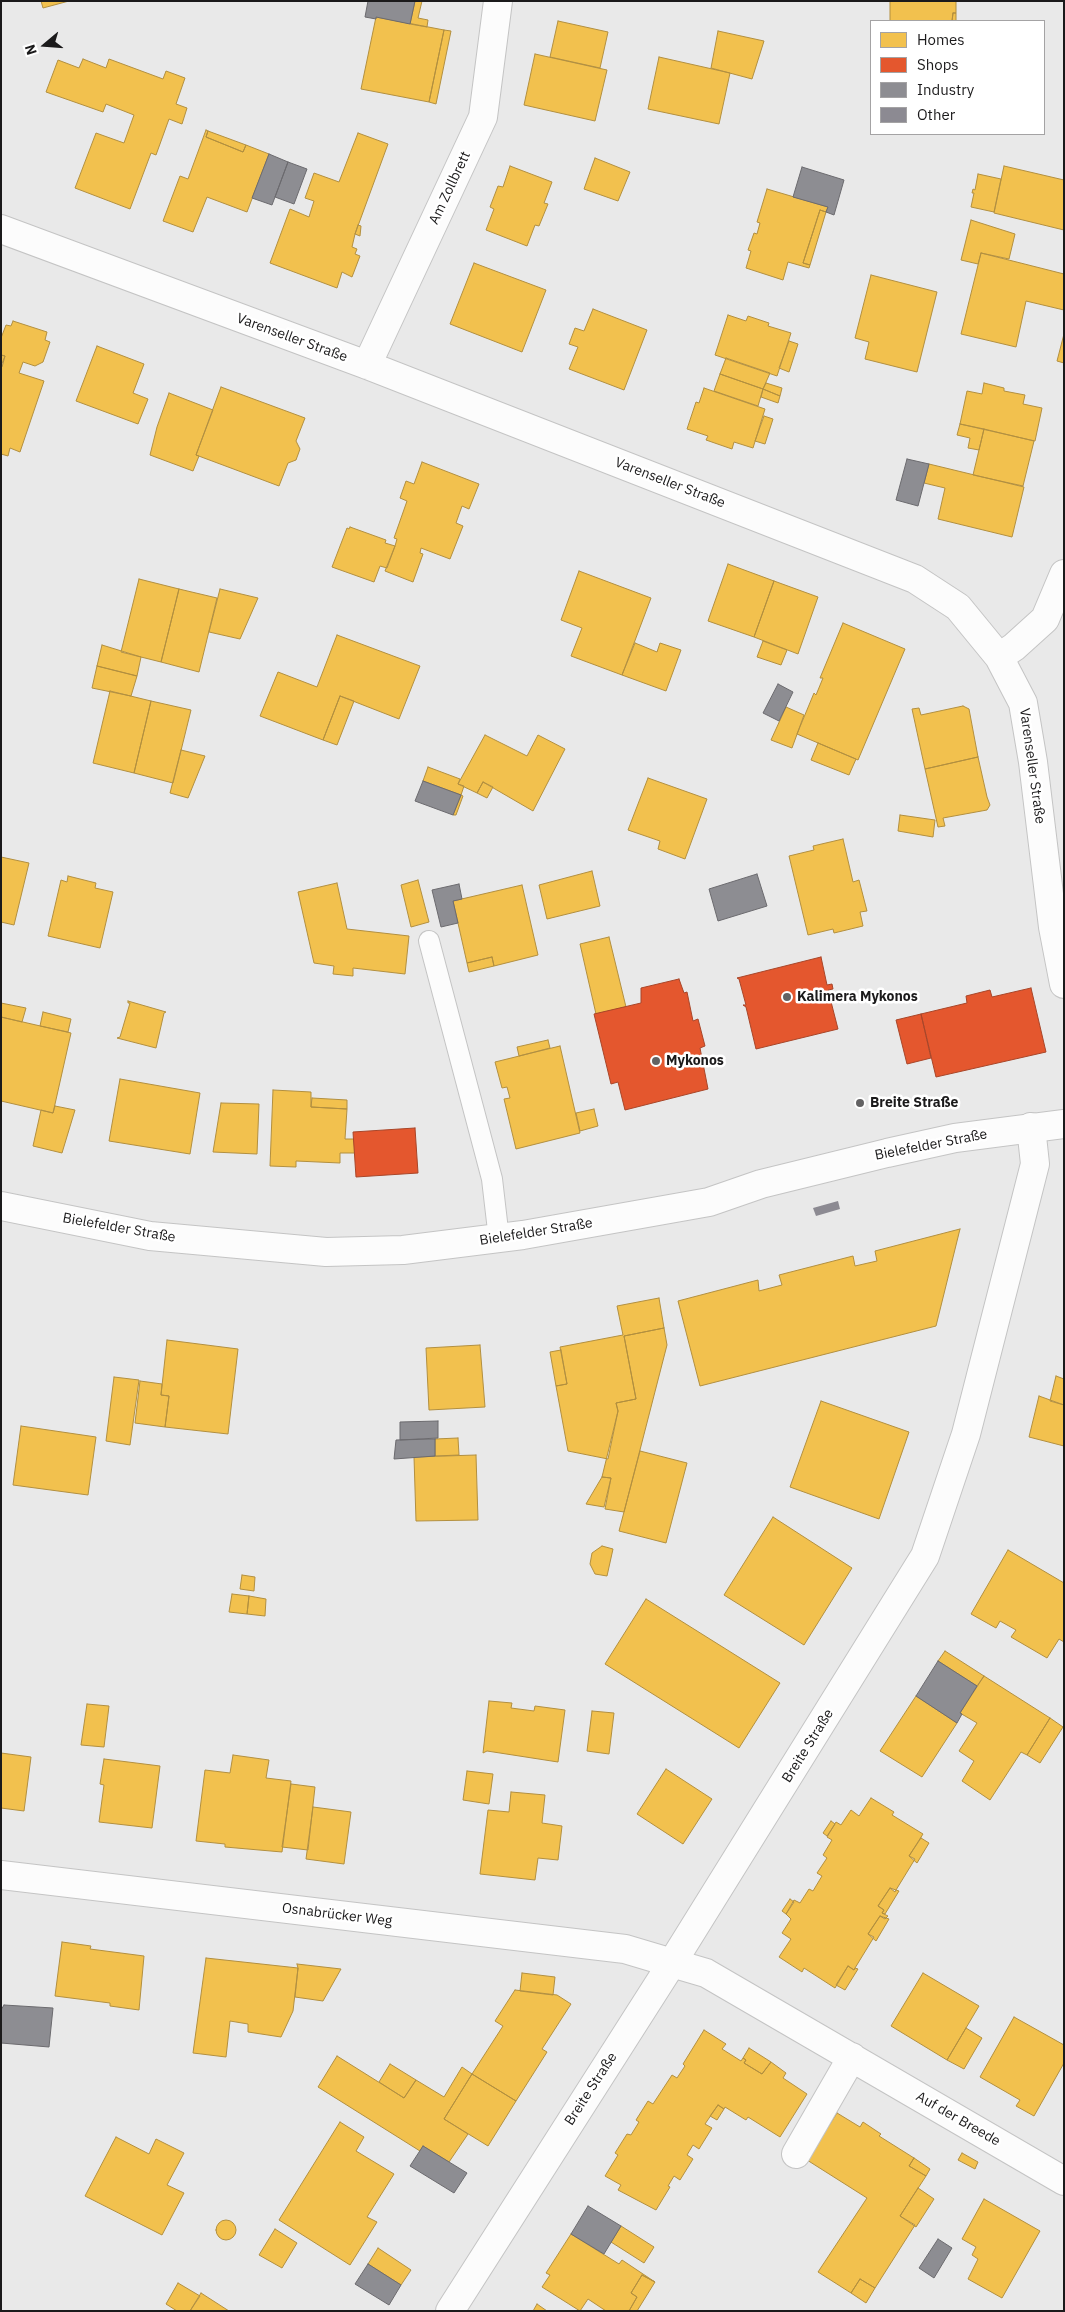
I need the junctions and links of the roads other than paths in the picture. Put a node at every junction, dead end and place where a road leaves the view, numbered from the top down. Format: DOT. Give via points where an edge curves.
graph roads {
  1 [pos="498,1"];
  2 [pos="1,229"];
  3 [pos="367,365"];
  4 [pos="1064,574"];
  5 [pos="999,657"];
  6 [pos="428,942"];
  7 [pos="1064,984"];
  8 [pos="1064,1124"];
  9 [pos="1031,1127"];
  10 [pos="1,1206"];
  11 [pos="499,1239"];
  12 [pos="1,1875"];
  13 [pos="672,1962"];
  14 [pos="852,2057"];
  15 [pos="796,2154"];
  16 [pos="1064,2181"];
  17 [pos="450,2311"];
  1 -- 3 [label="street, Am Zollbrett" via="483,117"];
  2 -- 3 [label="street, Varenseller Straße"];
  3 -- 5 [label="street, Varenseller Straße" via="915,579 958,607"];
  4 -- 5 [label="street" via="1045,619"];
  5 -- 7 [label="street, Varenseller Straße" via="1023,703 1053,927"];
  6 -- 11 [label="lane" via="492,1179"];
  8 -- 9 [label="street, Bielefelder Straße"];
  9 -- 11 [label="street, Bielefelder Straße" via="955,1138 887,1153 761,1184 709,1202"];
  9 -- 13 [label="street, Breite Straße" via="1035,1164 966,1434 926,1556"];
  10 -- 11 [label="street, Bielefelder Straße" via="150,1236 326,1252 404,1250"];
  12 -- 13 [label="street, Osnabrücker Weg" via="625,1949"];
  13 -- 14 [label="street, Auf der Breede" via="706,1972"];
  13 -- 17 [label="street, Breite Straße"];
  14 -- 15 [label="street"];
  14 -- 16 [label="street, Auf der Breede"];
}
